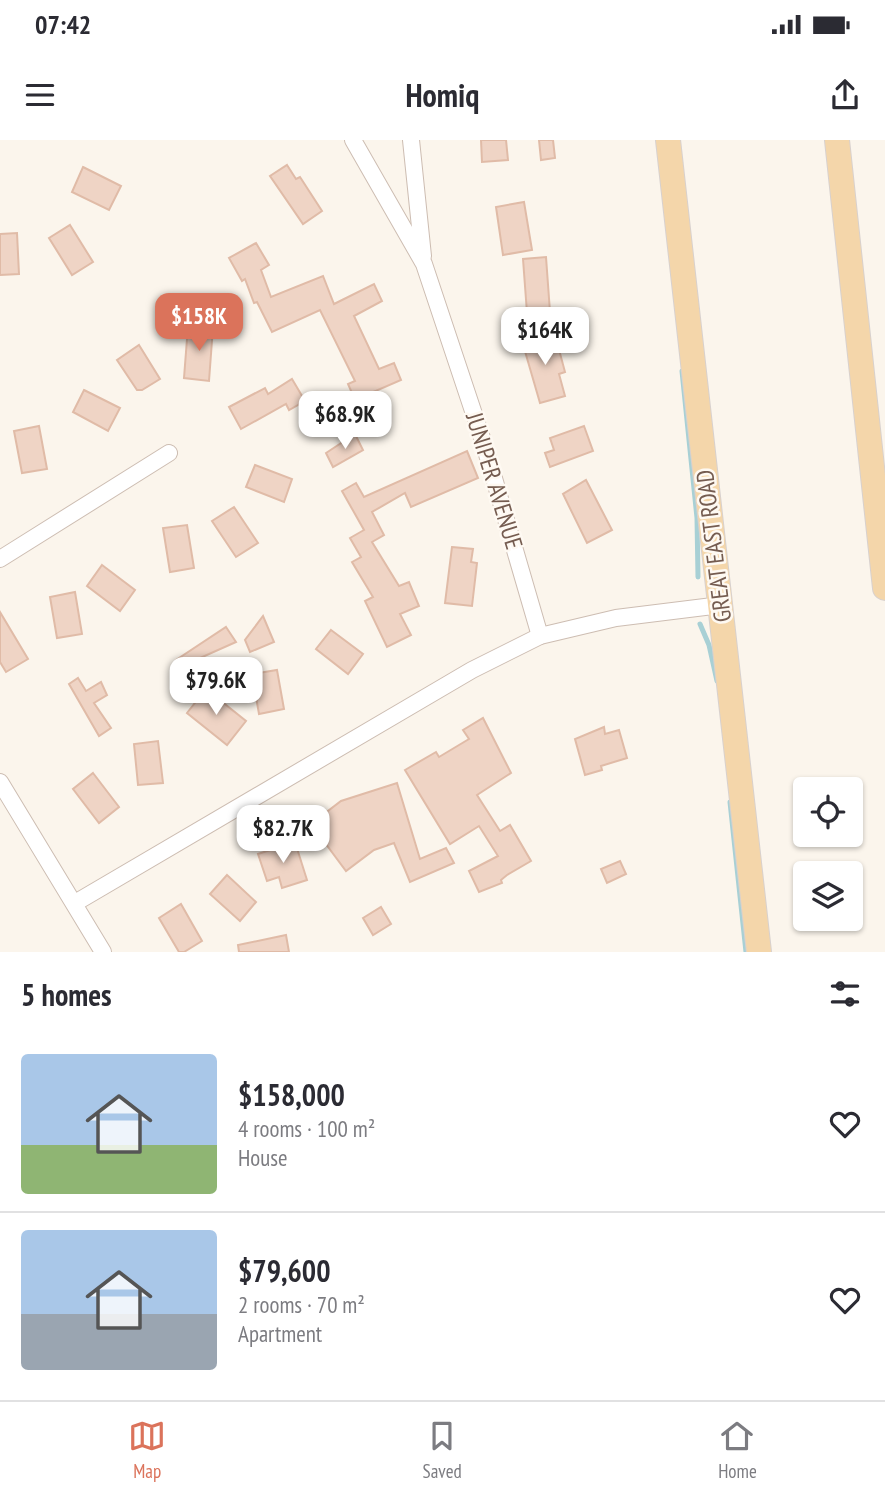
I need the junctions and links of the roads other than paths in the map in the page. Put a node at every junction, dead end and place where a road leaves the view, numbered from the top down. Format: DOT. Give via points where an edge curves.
graph roads {
  1 [pos="353,140"];
  2 [pos="411,140"];
  3 [pos="668,140"];
  4 [pos="837,140"];
  5 [pos="424,264"];
  6 [pos="169,453"];
  7 [pos="0,559"];
  8 [pos="885,588"];
  9 [pos="721,605"];
  10 [pos="540,636"];
  11 [pos="0,782"];
  12 [pos="7,810"];
  13 [pos="75,902"];
  14 [pos="103,952"];
  15 [pos="759,952"];
  1 -- 5 [label="street, JUNIPER AVENUE"];
  2 -- 5 [label="street"];
  3 -- 9 [label="main road, GREAT EAST ROAD"];
  4 -- 8 [label="main road"];
  5 -- 10 [label="street, JUNIPER AVENUE" via="484,444"];
  6 -- 7 [label="street"];
  9 -- 10 [label="street" via="616,618"];
  9 -- 15 [label="main road, GREAT EAST ROAD"];
  10 -- 13 [label="street" via="472,670"];
  11 -- 12 [label="street"];
  12 -- 13 [label="street"];
  13 -- 14 [label="street"];
}
